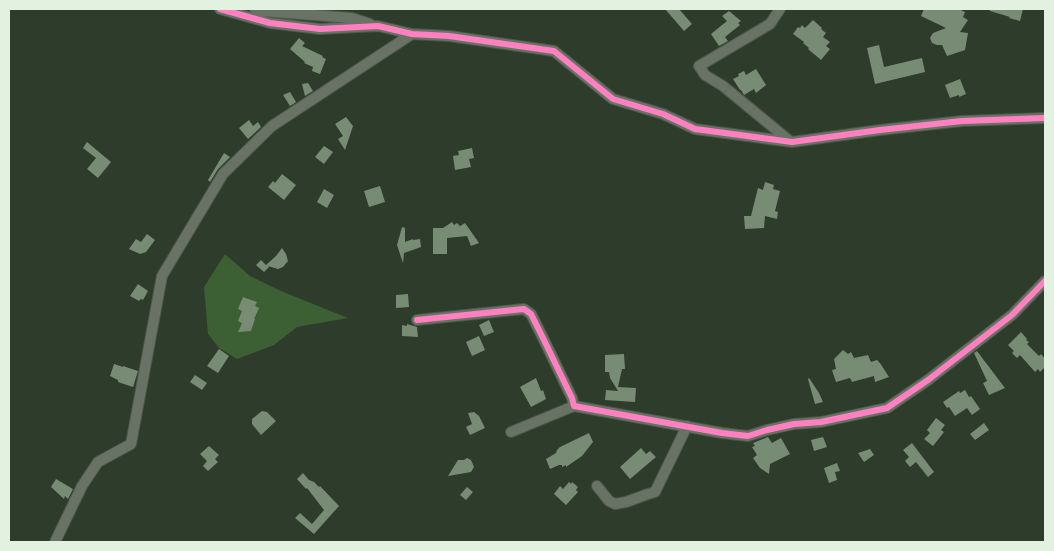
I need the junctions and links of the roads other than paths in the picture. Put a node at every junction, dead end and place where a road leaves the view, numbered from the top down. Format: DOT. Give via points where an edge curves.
graph roads {
  1 [pos="220,9"];
  2 [pos="255,9"];
  3 [pos="780,9"];
  4 [pos="378,26"];
  5 [pos="412,34"];
  6 [pos="1045,118"];
  7 [pos="792,142"];
  8 [pos="1045,281"];
  9 [pos="417,320"];
  10 [pos="574,406"];
  11 [pos="687,426"];
  12 [pos="511,432"];
  13 [pos="597,486"];
  14 [pos="55,542"];
  1 -- 4 [label="street" via="286,25 320,28"];
  2 -- 4 [label="street" via="352,18"];
  3 -- 7 [label="street" via="770,24 699,66 705,76 723,86"];
  4 -- 5 [label="street"];
  5 -- 7 [label="street" via="554,51 613,99 663,114 695,129"];
  5 -- 14 [label="street" via="272,126 223,174 162,276 132,444 98,462 82,486"];
  6 -- 7 [label="street" via="962,121"];
  8 -- 11 [label="street" via="1012,315 887,408 748,436"];
  9 -- 10 [label="street" via="524,309 543,338"];
  10 -- 11 [label="street"];
  10 -- 12 [label="street"];
  11 -- 13 [label="street" via="655,492 615,504"];
}
